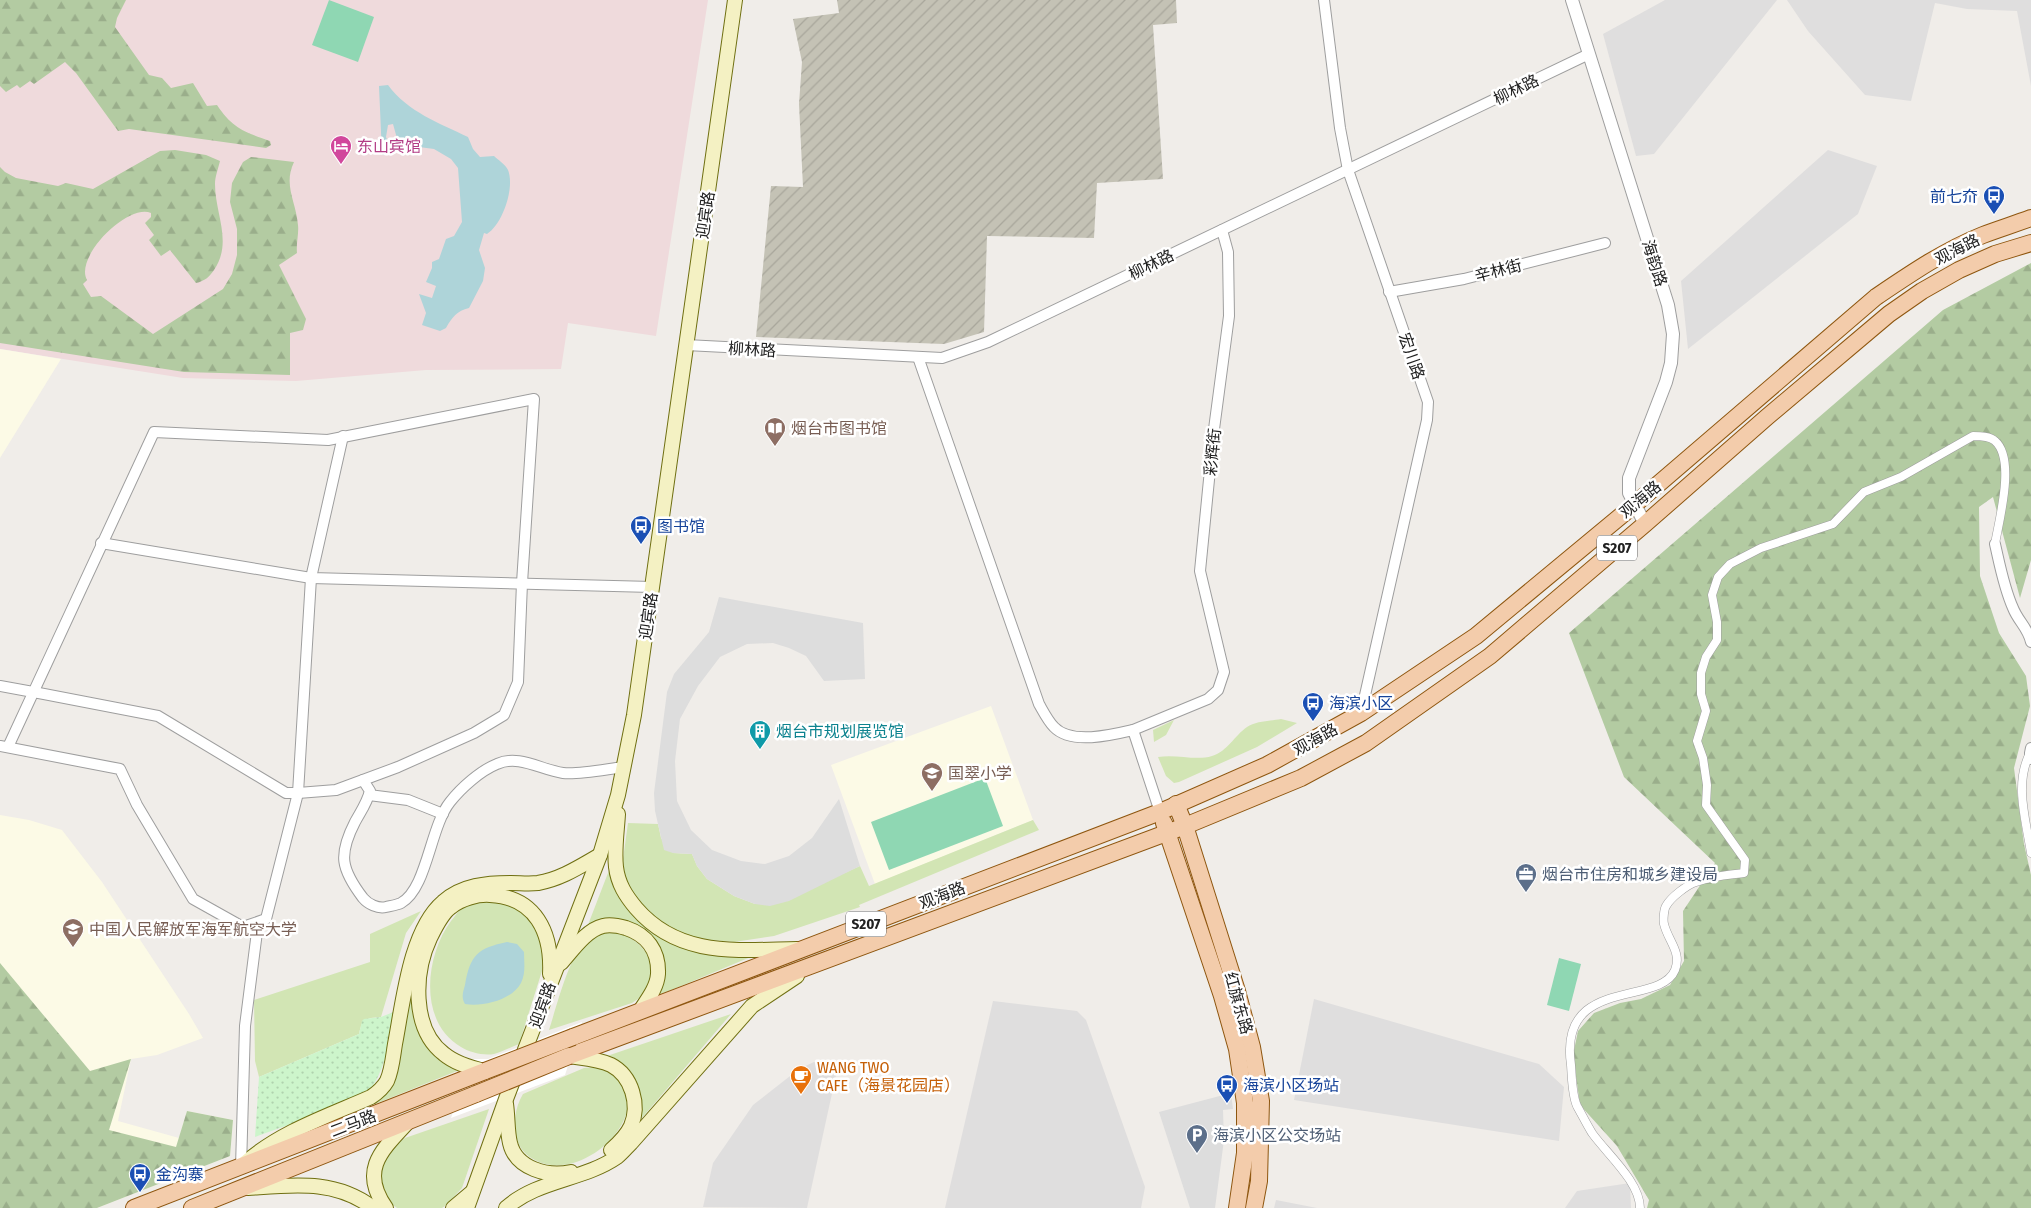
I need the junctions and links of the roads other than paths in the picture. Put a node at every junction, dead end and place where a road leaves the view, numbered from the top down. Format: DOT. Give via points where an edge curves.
graph roads {
  1 [pos="735,0"];
  2 [pos="1324,0"];
  3 [pos="1572,0"];
  4 [pos="1589,54"];
  5 [pos="1348,170"];
  6 [pos="2031,218"];
  7 [pos="1222,230"];
  8 [pos="2031,242"];
  9 [pos="1605,244"];
  10 [pos="1389,292"];
  11 [pos="686,345"];
  12 [pos="918,357"];
  13 [pos="343,436"];
  14 [pos="1634,505"];
  15 [pos="1645,524"];
  16 [pos="102,543"];
  17 [pos="1995,544"];
  18 [pos="311,578"];
  19 [pos="522,583"];
  20 [pos="652,587"];
  21 [pos="2030,633"];
  22 [pos="0,686"];
  23 [pos="34,692"];
  24 [pos="1361,713"];
  25 [pos="1132,730"];
  26 [pos="4,746"];
  27 [pos="2030,754"];
  28 [pos="624,767"];
  29 [pos="363,780"];
  30 [pos="298,793"];
  31 [pos="369,795"];
  32 [pos="618,795"];
  33 [pos="1176,804"];
  34 [pos="1160,812"];
  35 [pos="443,814"];
  36 [pos="1185,826"];
  37 [pos="1168,832"];
  38 [pos="2031,853"];
  39 [pos="600,855"];
  40 [pos="258,924"];
  41 [pos="800,949"];
  42 [pos="814,966"];
  43 [pos="555,969"];
  44 [pos="549,990"];
  45 [pos="640,1012"];
  46 [pos="572,1037"];
  47 [pos="569,1056"];
  48 [pos="486,1071"];
  49 [pos="506,1099"];
  50 [pos="411,1119"];
  51 [pos="241,1167"];
  52 [pos="235,1189"];
  53 [pos="473,1191"];
  54 [pos="134,1208"];
  55 [pos="192,1208"];
  56 [pos="373,1208"];
  57 [pos="386,1208"];
  58 [pos="453,1208"];
  59 [pos="467,1208"];
  60 [pos="506,1208"];
  61 [pos="1237,1208"];
  62 [pos="1254,1208"];
  63 [pos="1640,1208"];
  1 -- 11 [label="main road, 迎宾路"];
  2 -- 5 [label="street, 宏川路"];
  3 -- 4 [label="street, 海韵路"];
  4 -- 5 [label="street, 柳林路"];
  4 -- 14 [label="street, 海韵路" via="1671,320 1673,347 1666,382 1629,478 1629,493"];
  5 -- 7 [label="street, 柳林路"];
  5 -- 10 [label="street, 宏川路"];
  6 -- 14 [label="main road, 观海路 / S207" via="1956,247 1876,298"];
  7 -- 12 [label="street, 柳林路" via="988,342 942,358"];
  7 -- 25 [label="street, 彩辉街" via="1228,252 1229,316 1200,571 1224,672 1218,690 1208,698"];
  8 -- 15 [label="main road, 观海路 / S207" via="1959,270 1889,314"];
  9 -- 10 [label="street, 辛林街" via="1464,279"];
  10 -- 24 [label="street, 宏川路" via="1428,402 1427,420"];
  11 -- 12 [label="street, 柳林路"];
  11 -- 20 [label="main road, 迎宾路"];
  12 -- 25 [label="street" via="1039,704 1054,728 1074,737 1110,736"];
  13 -- 16 [label="street" via="328,440 154,432"];
  13 -- 18 [label="street"];
  13 -- 19 [label="street" via="534,399"];
  14 -- 15 [label="street, 海韵路"];
  14 -- 24 [label="main road, 观海路 / S207" via="1476,636"];
  15 -- 36 [label="main road, 观海路 / S207" via="1490,656 1366,743 1301,778"];
  16 -- 18 [label="street"];
  16 -- 23 [label="street"];
  17 -- 21 [label="street" via="2013,609"];
  17 -- 63 [label="street" via="2006,474 2003,451 1994,440 1973,436 1901,477 1864,492 1833,524 1761,548 1730,564 1718,577 1712,594 1717,640 1701,673 1701,694 1706,711 1697,741 1707,785 1706,805 1745,860 1744,873 1694,882 1679,893 1666,906 1664,923 1678,960 1674,972 1652,987 1609,998 1589,1008 1570,1036 1576,1104 1592,1133 1640,1198"];
  18 -- 19 [label="street"];
  18 -- 30 [label="street"];
  19 -- 20 [label="street"];
  19 -- 29 [label="street" via="518,682 504,715 474,733"];
  20 -- 28 [label="main road, 迎宾路"];
  22 -- 23 [label="street"];
  23 -- 26 [label="street"];
  23 -- 30 [label="street" via="158,716 286,793"];
  24 -- 33 [label="main road, 观海路 / S207" via="1267,765"];
  25 -- 34 [label="street"];
  26 -- 40 [label="street" via="120,768 137,805 194,898 243,927"];
  27 -- 38 [label="street" via="2024,764 2021,790"];
  28 -- 32 [label="main road, 迎宾路"];
  28 -- 35 [label="street" via="564,773 518,760 498,763 475,778 450,802"];
  29 -- 30 [label="street" via="336,790"];
  29 -- 31 [label="street"];
  30 -- 40 [label="street" via="266,919"];
  31 -- 35 [label="street" via="408,800"];
  31 -- 35 [label="street" via="345,844 344,861 349,879 367,903 382,908 401,903 414,890"];
  32 -- 39 [label="main road, 迎宾路"];
  32 -- 41 [label="main road" via="616,867 619,882 644,918 684,943 709,949"];
  33 -- 34 [label="main road, 观海路 / S207"];
  33 -- 36 [label="main road, 红旗东路"];
  34 -- 37 [label="main road, 红旗东路"];
  34 -- 41 [label="main road, 观海路 / S207"];
  36 -- 37 [label="main road, S207"];
  36 -- 62 [label="main road, 红旗东路" via="1252,1047 1260,1102 1259,1181"];
  37 -- 42 [label="main road, 观海路 / S207"];
  37 -- 61 [label="main road, 红旗东路" via="1237,1049 1245,1103 1245,1154"];
  39 -- 43 [label="main road, 迎宾路"];
  39 -- 51 [label="main road" via="559,879 536,884 482,884 465,888 443,902 428,921 415,953 386,1083 371,1097 262,1148"];
  40 -- 51 [label="street" via="245,1026"];
  41 -- 45 [label="main road, 观海路 / S207"];
  42 -- 47 [label="main road, S207"];
  42 -- 60 [label="main road" via="752,1006 616,1157 538,1189"];
  43 -- 44 [label="main road, 迎宾路"];
  43 -- 45 [label="main road" via="588,934 602,926 613,925 636,932 647,939 653,949 658,975 655,987"];
  44 -- 48 [label="main road" via="551,961 548,942 532,911 505,896 484,895 450,907 436,926 420,964 419,1003 429,1036 440,1050 460,1064"];
  44 -- 49 [label="main road, 迎宾路"];
  45 -- 46 [label="main road, 观海路 / S207"];
  46 -- 48 [label="main road, 二马路, bridge"];
  47 -- 49 [label="main road" via="610,1064 627,1079 632,1091 635,1104 631,1125 618,1144 595,1162 558,1175 530,1167 510,1145"];
  47 -- 50 [label="main road, 二马路, bridge"];
  48 -- 51 [label="main road, 二马路"];
  49 -- 53 [label="main road, 迎宾路"];
  50 -- 52 [label="main road, 二马路"];
  50 -- 57 [label="main road" via="382,1149 375,1166 374,1185"];
  51 -- 54 [label="main road, 二马路"];
  52 -- 55 [label="main road, 二马路"];
  52 -- 56 [label="main road" via="304,1184 353,1196"];
  53 -- 58 [label="main road"];
  53 -- 59 [label="main road, 迎宾路"];
}
